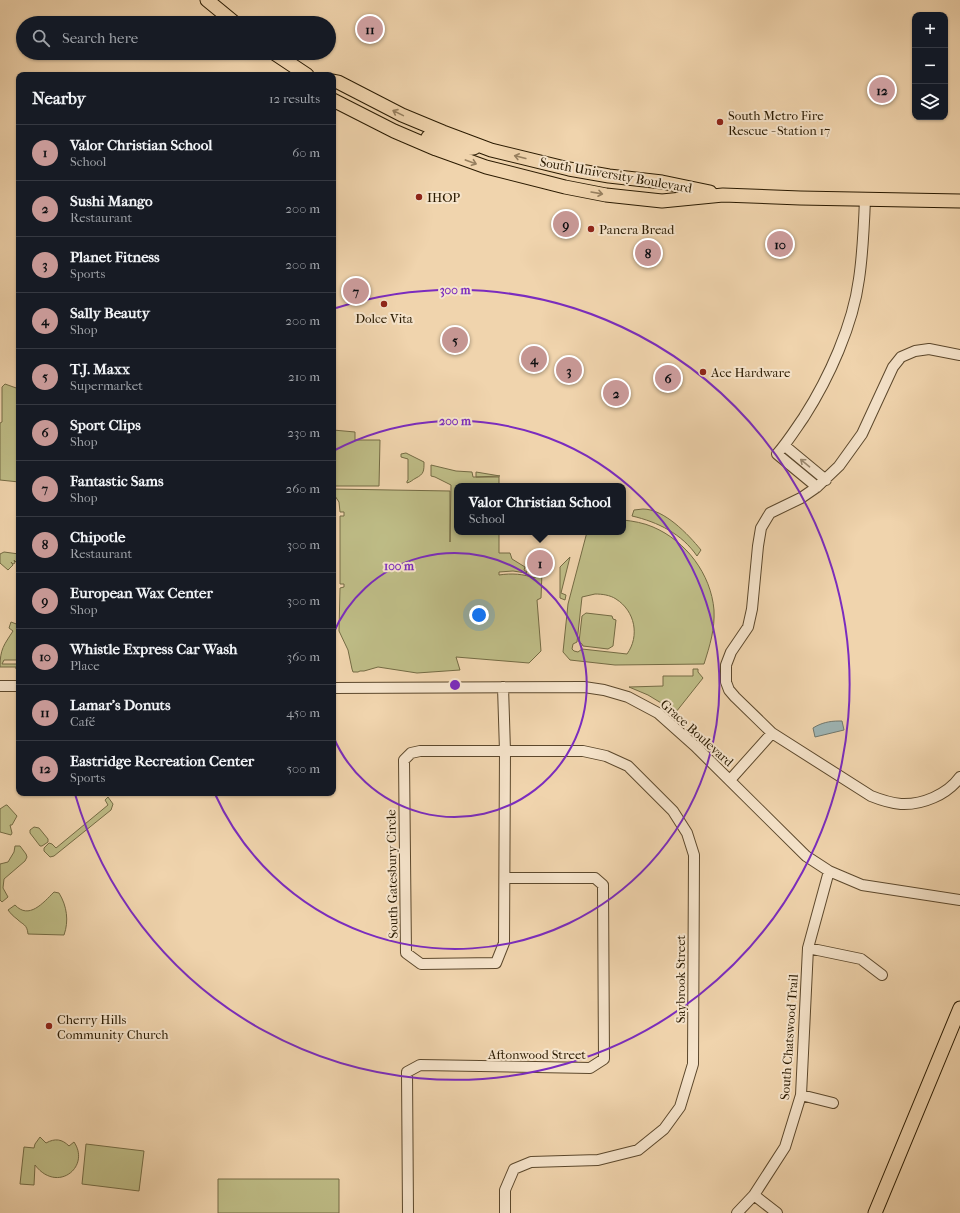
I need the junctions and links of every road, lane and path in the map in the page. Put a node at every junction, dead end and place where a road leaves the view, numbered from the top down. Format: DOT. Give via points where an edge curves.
graph roads {
  1 [pos="207,0"];
  2 [pos="226,16"];
  3 [pos="284,60"];
  4 [pos="302,72"];
  5 [pos="336,82"];
  6 [pos="336,101"];
  7 [pos="406,136"];
  8 [pos="476,144"];
  9 [pos="723,195"];
  10 [pos="865,199"];
  11 [pos="960,201"];
  12 [pos="960,355"];
  13 [pos="785,446"];
  14 [pos="826,480"];
  15 [pos="817,487"];
  16 [pos="0,686"];
  17 [pos="16,686"];
  18 [pos="503,687"];
  19 [pos="336,688"];
  20 [pos="772,733"];
  21 [pos="505,751"];
  22 [pos="960,777"];
  23 [pos="730,780"];
  24 [pos="829,871"];
  25 [pos="505,878"];
  26 [pos="960,900"];
  27 [pos="808,948"];
  28 [pos="882,975"];
  29 [pos="960,1008"];
  30 [pos="800,1096"];
  31 [pos="833,1103"];
  32 [pos="754,1195"];
  33 [pos="408,1213"];
  34 [pos="505,1213"];
  35 [pos="736,1213"];
  36 [pos="777,1213"];
  37 [pos="875,1213"];
  1 -- 2 [label="main road"];
  3 -- 4 [label="main road"];
  8 -- 5 [label="main road, South University Boulevard, one-way" via="402,114"];
  6 -- 7 [label="main road, South University Boulevard"];
  7 -- 8 [label="main road" via="432,137 463,148 474,148"];
  7 -- 9 [label="main road, South University Boulevard, one-way" via="486,167 606,195 662,201"];
  9 -- 8 [label="main road, South University Boulevard, one-way" via="662,182 569,169"];
  9 -- 10 [label="main road, South University Boulevard"];
  10 -- 11 [label="main road, South University Boulevard"];
  10 -- 13 [label="street" via="859,280 841,345 823,385"];
  12 -- 14 [label="street" via="928,349 901,357 893,367 862,434"];
  14 -- 13 [label="street, one-way"];
  13 -- 15 [label="street" via="777,454"];
  14 -- 15 [label="street"];
  15 -- 20 [label="street" via="770,513 761,528 748,627 731,652 726,665 726,682 730,690"];
  16 -- 17 [label="street"];
  18 -- 19 [label="street, Grace Boulevard"];
  18 -- 21 [label="street, South Gatesbury Circle"];
  18 -- 23 [label="street, Grace Boulevard" via="584,687 628,697 658,713"];
  20 -- 22 [label="street" via="862,791 886,802 912,804 926,801 946,792"];
  20 -- 23 [label="street"];
  21 -- 25 [label="street, South Gatesbury Circle"];
  21 -- 25 [label="street, South Gatesbury Circle" via="420,751 410,752 404,760 406,953 421,964 496,963 504,943"];
  21 -- 34 [label="street, Saybrook Street" via="583,751 606,756 628,766 673,811 687,833 694,854 693,1064 680,1107 664,1129 638,1150 598,1160 531,1162 514,1169 505,1190"];
  23 -- 24 [label="street, Grace Boulevard" via="806,856"];
  24 -- 26 [label="street, Grace Boulevard" via="862,885"];
  24 -- 27 [label="street, South Chatswood Trail"];
  25 -- 33 [label="street, Aftonwood Street" via="595,878 603,884 604,1059 590,1068 420,1066 407,1072"];
  27 -- 28 [label="street" via="861,959"];
  27 -- 30 [label="street, South Chatswood Trail"];
  29 -- 37 [label="main road"];
  30 -- 31 [label="street"];
  30 -- 32 [label="street, South Chatswood Trail" via="786,1147"];
  32 -- 35 [label="street, South Chatswood Trail"];
  32 -- 36 [label="street"];
}
